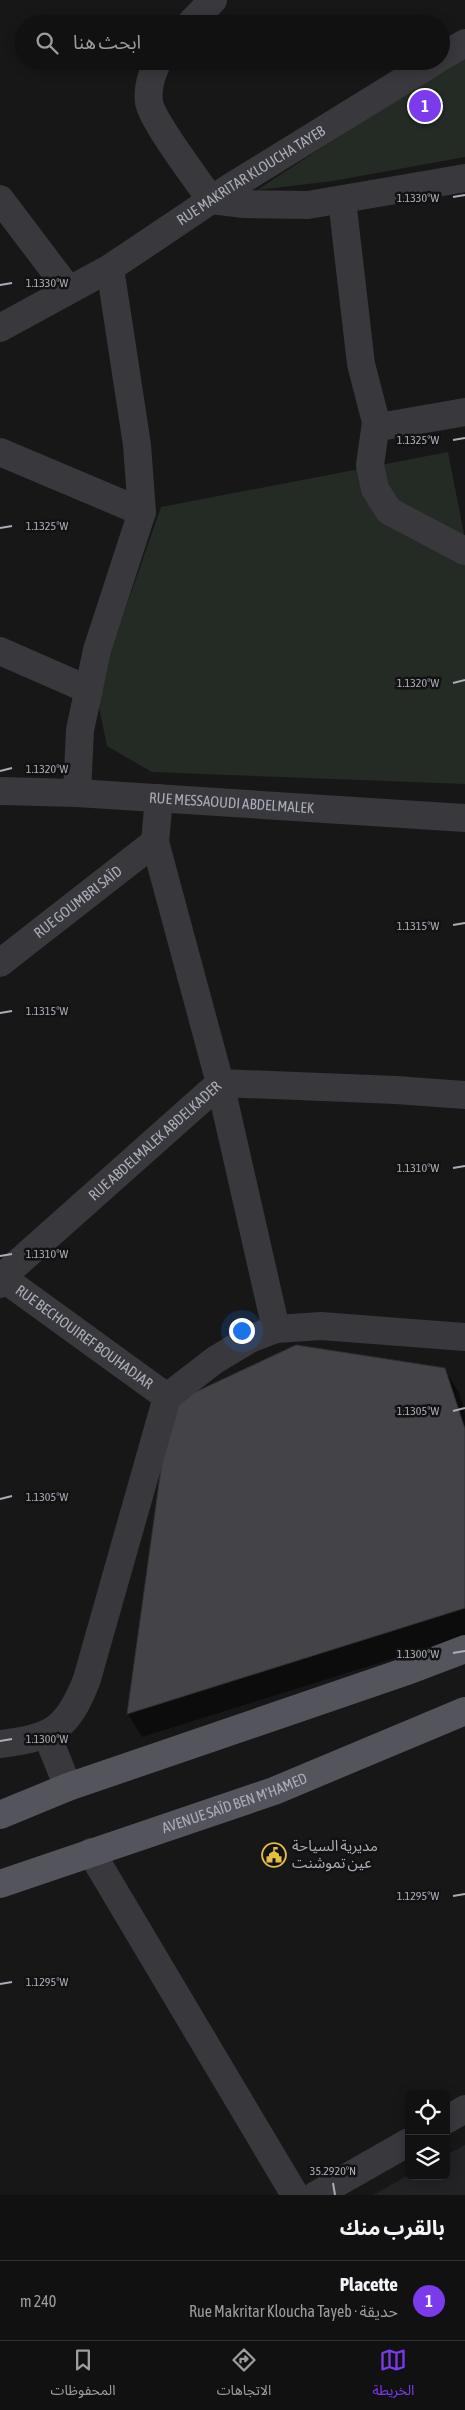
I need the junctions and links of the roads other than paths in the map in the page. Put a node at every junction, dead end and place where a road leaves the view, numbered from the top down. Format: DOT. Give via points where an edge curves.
graph roads {
  1 [pos="213,0"];
  2 [pos="199,15"];
  3 [pos="465,42"];
  4 [pos="450,51"];
  5 [pos="154,70"];
  6 [pos="420,70"];
  7 [pos="465,178"];
  8 [pos="0,199"];
  9 [pos="211,200"];
  10 [pos="342,200"];
  11 [pos="110,268"];
  12 [pos="68,289"];
  13 [pos="0,328"];
  14 [pos="465,412"];
  15 [pos="376,422"];
  16 [pos="0,452"];
  17 [pos="142,512"];
  18 [pos="465,551"];
  19 [pos="0,651"];
  20 [pos="89,690"];
  21 [pos="0,791"];
  22 [pos="77,793"];
  23 [pos="159,798"];
  24 [pos="465,818"];
  25 [pos="155,842"];
  26 [pos="0,963"];
  27 [pos="220,1083"];
  28 [pos="465,1095"];
  29 [pos="1,1279"];
  30 [pos="276,1330"];
  31 [pos="465,1337"];
  32 [pos="167,1397"];
  33 [pos="465,1649"];
  34 [pos="465,1711"];
  35 [pos="47,1735"];
  36 [pos="0,1744"];
  37 [pos="68,1788"];
  38 [pos="0,1815"];
  39 [pos="91,1852"];
  40 [pos="0,1884"];
  41 [pos="465,2110"];
  42 [pos="450,2118"];
  43 [pos="405,2144"];
  44 [pos="294,2195"];
  45 [pos="316,2195"];
  1 -- 2 [label="street"];
  3 -- 4 [label="street"];
  5 -- 9 [label="street" via="150,78 149,103 160,125"];
  6 -- 9 [label="street, RUE MAKRITAR KLOUCHA TAYEB"];
  7 -- 10 [label="street"];
  8 -- 12 [label="street"];
  9 -- 10 [label="street" via="272,205 308,205"];
  9 -- 11 [label="street, RUE MAKRITAR KLOUCHA TAYEB"];
  10 -- 15 [label="street" via="361,364"];
  11 -- 12 [label="street, RUE MAKRITAR KLOUCHA TAYEB"];
  11 -- 17 [label="street" via="137,444"];
  12 -- 13 [label="street, RUE MAKRITAR KLOUCHA TAYEB"];
  14 -- 15 [label="street" via="386,426"];
  15 -- 18 [label="street" via="370,465 375,489 390,511"];
  16 -- 17 [label="street"];
  17 -- 20 [label="street" via="97,650"];
  19 -- 20 [label="street"];
  20 -- 22 [label="street" via="79,739"];
  21 -- 22 [label="street, RUE MESSAOUDI ABDELMALEK"];
  22 -- 23 [label="street, RUE MESSAOUDI ABDELMALEK"];
  23 -- 24 [label="street, RUE MESSAOUDI ABDELMALEK"];
  23 -- 25 [label="street"];
  25 -- 26 [label="street, RUE GOUMBRI SAÏD"];
  25 -- 27 [label="street"];
  27 -- 28 [label="street, RUE ABDELMALEK ABDELKADER"];
  27 -- 29 [label="street, RUE ABDELMALEK ABDELKADER"];
  27 -- 30 [label="street"];
  29 -- 32 [label="street, RUE BECHOUIREF BOUHADJAR"];
  30 -- 31 [label="street" via="321,1326"];
  30 -- 32 [label="street" via="250,1339 215,1360"];
  32 -- 35 [label="street" via="87,1679 77,1706"];
  33 -- 37 [label="main road"];
  34 -- 39 [label="main road, AVENUE SAÏD BEN M'HAMED" via="274,1792"];
  35 -- 36 [label="street"];
  35 -- 37 [label="street"];
  37 -- 38 [label="main road"];
  39 -- 40 [label="main road, AVENUE SAÏD BEN M'HAMED"];
  39 -- 44 [label="street"];
  41 -- 42 [label="street"];
  43 -- 45 [label="street"];
}
